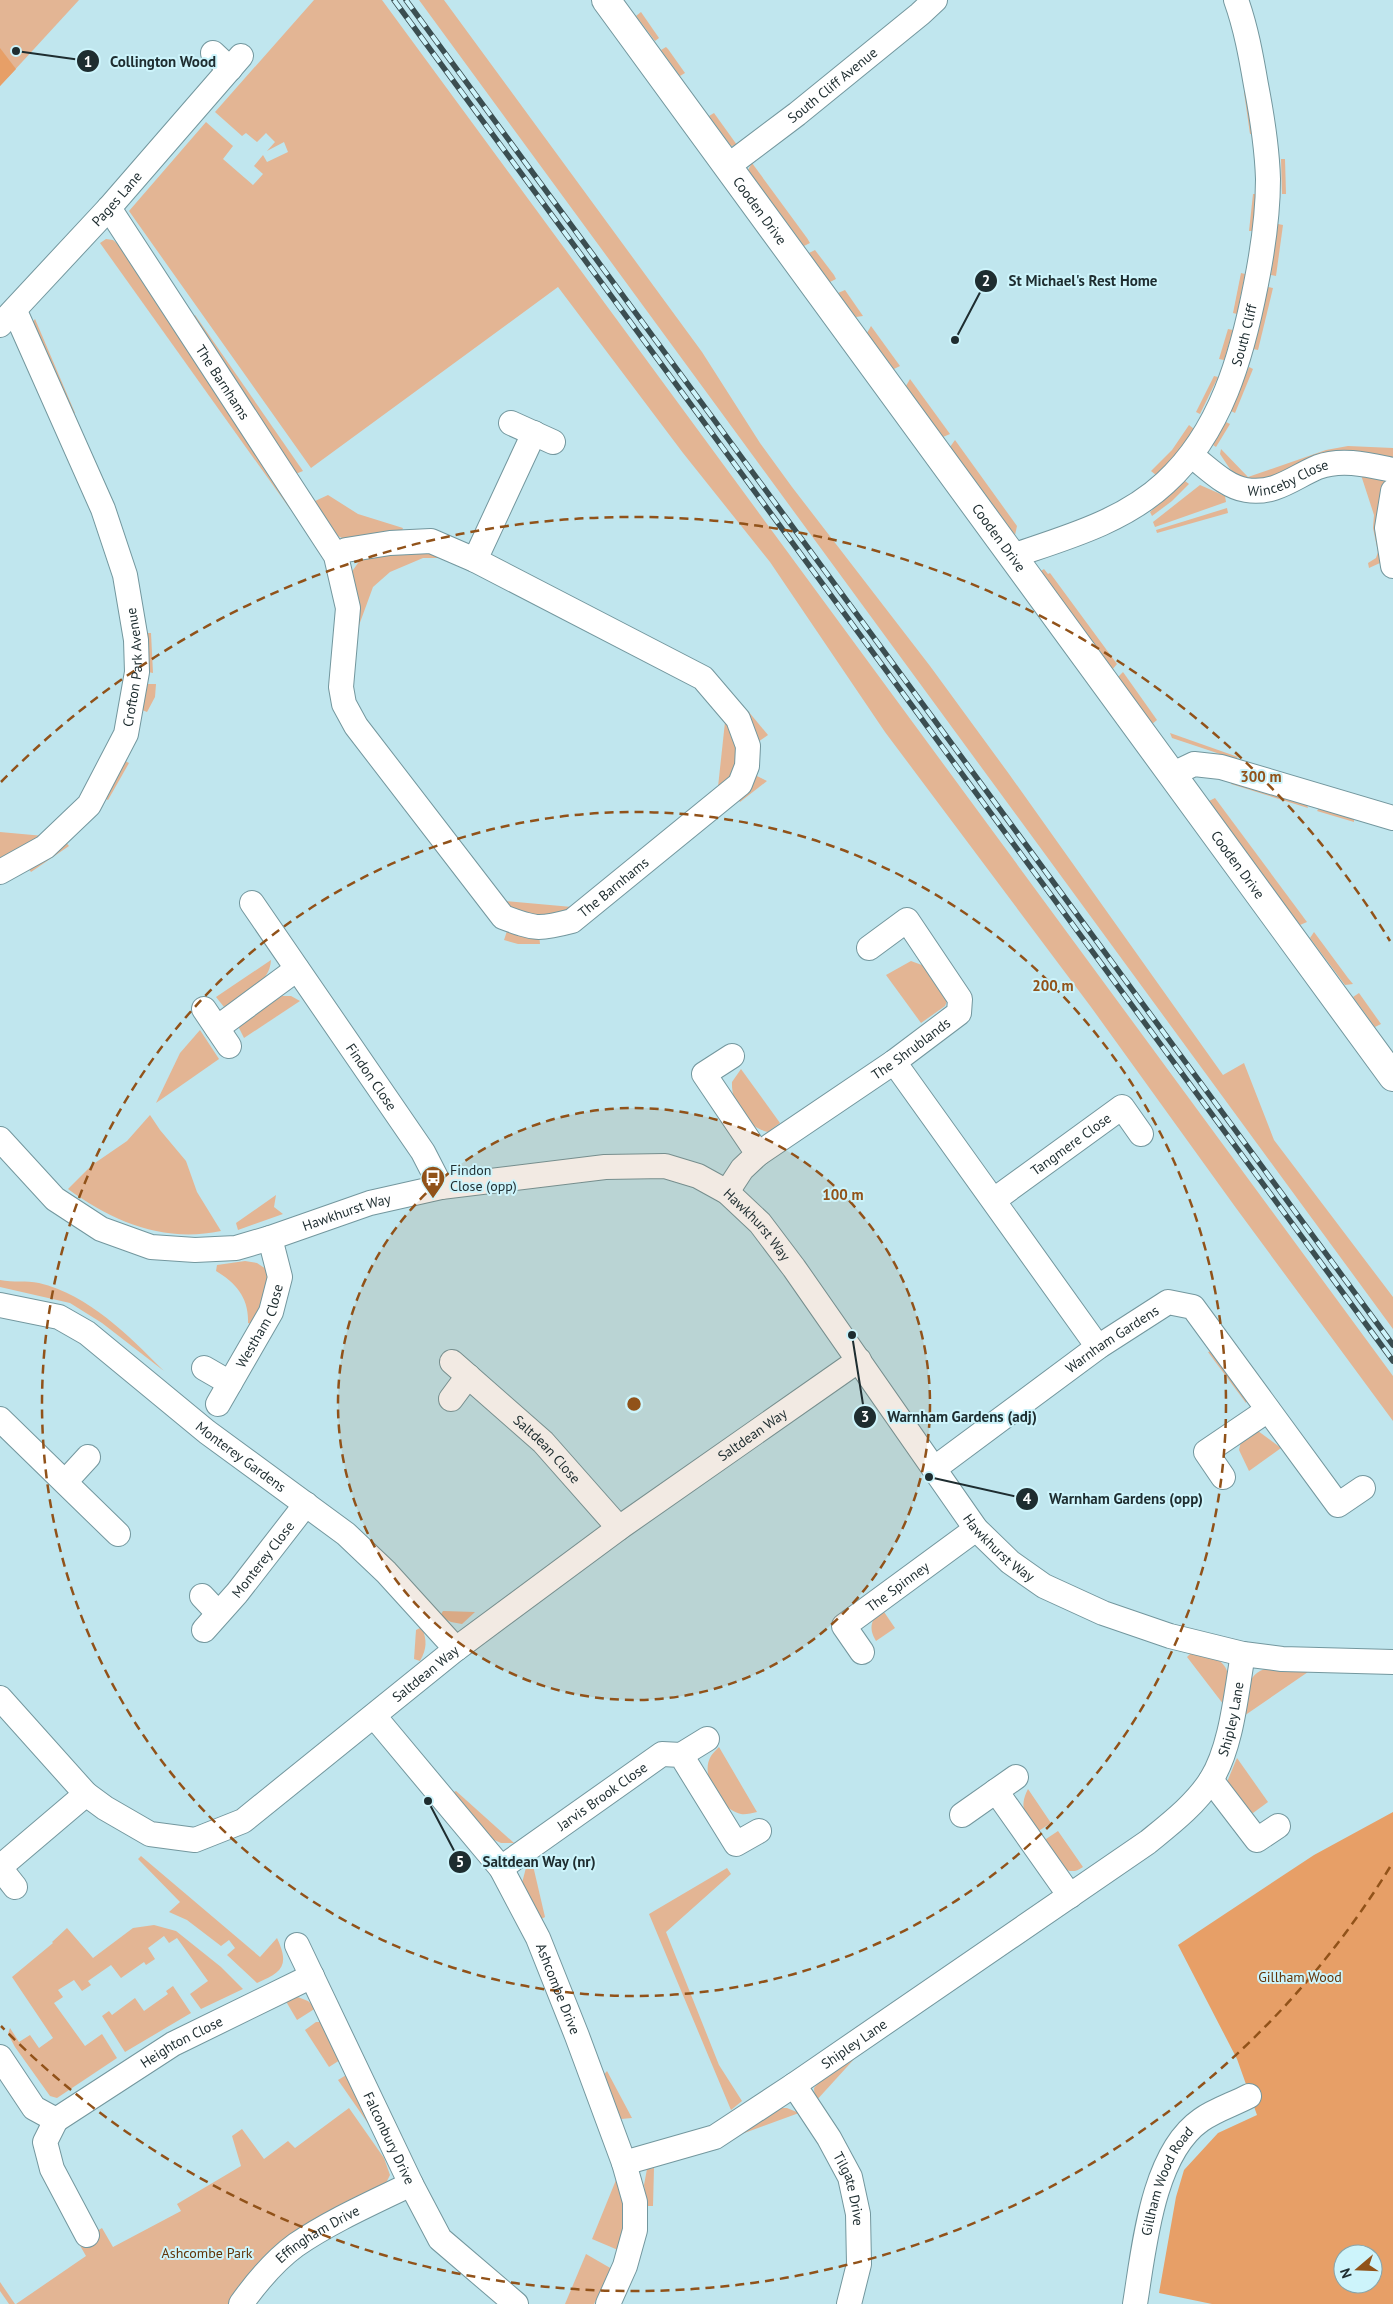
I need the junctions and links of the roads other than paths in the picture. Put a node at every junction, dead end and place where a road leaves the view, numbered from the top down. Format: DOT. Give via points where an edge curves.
graph roads {
  1 [pos="606,0"];
  2 [pos="935,0"];
  3 [pos="1236,0"];
  4 [pos="228,59"];
  5 [pos="728,166"];
  6 [pos="109,208"];
  7 [pos="7,318"];
  8 [pos="511,422"];
  9 [pos="1192,456"];
  10 [pos="1393,470"];
  11 [pos="1393,491"];
  12 [pos="336,556"];
  13 [pos="1012,556"];
  14 [pos="475,560"];
  15 [pos="1387,569"];
  16 [pos="1171,775"];
  17 [pos="1393,818"];
  18 [pos="0,872"];
  19 [pos="252,904"];
  20 [pos="870,948"];
  21 [pos="297,969"];
  22 [pos="217,1028"];
  23 [pos="732,1056"];
  24 [pos="894,1062"];
  25 [pos="1393,1077"];
  26 [pos="1141,1134"];
  27 [pos="0,1139"];
  28 [pos="758,1154"];
  29 [pos="441,1187"];
  30 [pos="727,1192"];
  31 [pos="994,1200"];
  32 [pos="270,1238"];
  33 [pos="0,1306"];
  34 [pos="1098,1347"];
  35 [pos="859,1360"];
  36 [pos="204,1368"];
  37 [pos="230,1383"];
  38 [pos="452,1399"];
  39 [pos="218,1404"];
  40 [pos="1268,1410"];
  41 [pos="0,1419"];
  42 [pos="88,1457"];
  43 [pos="935,1468"];
  44 [pos="1223,1477"];
  45 [pos="66,1482"];
  46 [pos="1363,1488"];
  47 [pos="306,1504"];
  48 [pos="620,1528"];
  49 [pos="976,1529"];
  50 [pos="118,1534"];
  51 [pos="208,1613"];
  52 [pos="456,1649"];
  53 [pos="862,1652"];
  54 [pos="1243,1654"];
  55 [pos="1393,1662"];
  56 [pos="0,1698"];
  57 [pos="374,1716"];
  58 [pos="707,1739"];
  59 [pos="681,1755"];
  60 [pos="1016,1777"];
  61 [pos="1211,1780"];
  62 [pos="996,1791"];
  63 [pos="86,1794"];
  64 [pos="962,1815"];
  65 [pos="1278,1826"];
  66 [pos="759,1831"];
  67 [pos="0,1868"];
  68 [pos="501,1868"];
  69 [pos="15,1887"];
  70 [pos="1070,1896"];
  71 [pos="298,1945"];
  72 [pos="312,1976"];
  73 [pos="0,2056"];
  74 [pos="794,2086"];
  75 [pos="1249,2096"];
  76 [pos="56,2120"];
  77 [pos="624,2163"];
  78 [pos="411,2184"];
  79 [pos="87,2235"];
  80 [pos="241,2304"];
  81 [pos="516,2304"];
  82 [pos="608,2304"];
  83 [pos="849,2304"];
  84 [pos="1135,2304"];
  1 -- 5 [label="main road, Cooden Drive"];
  2 -- 5 [label="street, South Cliff Avenue" via="797,114"];
  3 -- 9 [label="street, South Cliff" via="1245,26 1265,134 1268,179 1265,235 1243,346 1224,400"];
  4 -- 6 [label="street, Pages Lane"];
  5 -- 13 [label="main road, Cooden Drive"];
  6 -- 7 [label="street, Pages Lane"];
  6 -- 12 [label="street, The Barnhams"];
  7 -- 18 [label="street, Crofton Park Avenue" via="103,509 125,575 136,640 137,672 126,734 89,805 45,847"];
  8 -- 14 [label="street" via="543,438"];
  9 -- 10 [label="street, Winceby Close" via="1227,483 1246,490 1284,486 1319,467 1357,462"];
  9 -- 13 [label="street, South Cliff" via="1164,484 1133,507 1103,523"];
  11 -- 15 [label="street" via="1387,528"];
  12 -- 14 [label="street, The Barnhams" via="346,550 390,543 431,541"];
  12 -- 14 [label="street, The Barnhams" via="348,608 341,687 344,704 356,726 503,916 532,928 550,927 572,920 740,784 747,766 748,746 738,719 703,678"];
  13 -- 16 [label="main road, Cooden Drive"];
  16 -- 17 [label="street" via="1194,764 1221,767"];
  16 -- 25 [label="main road, Cooden Drive"];
  19 -- 21 [label="street, Findon Close"];
  20 -- 24 [label="street, The Shrublands" via="907,920 960,999 959,1013"];
  21 -- 22 [label="street"];
  21 -- 29 [label="street, Findon Close" via="423,1152"];
  23 -- 28 [label="street" via="704,1074"];
  24 -- 28 [label="street, The Shrublands"];
  24 -- 31 [label="street"];
  26 -- 31 [label="street, Tangmere Close" via="1122,1107"];
  27 -- 32 [label="street, Hawkhurst Way" via="55,1200 101,1229 151,1247 195,1250 236,1248"];
  28 -- 30 [label="street, The Shrublands" via="742,1169"];
  29 -- 30 [label="street, Hawkhurst Way" via="605,1167 666,1166 698,1176"];
  29 -- 32 [label="street, Hawkhurst Way" via="370,1203"];
  30 -- 35 [label="street, Hawkhurst Way" via="760,1224"];
  31 -- 34 [label="street"];
  32 -- 37 [label="street, Westham Close" via="280,1278 271,1312"];
  33 -- 47 [label="street, Monterey Gardens" via="59,1317 87,1333 207,1432"];
  34 -- 40 [label="street, Warnham Gardens" via="1168,1302 1193,1307"];
  34 -- 43 [label="street, Warnham Gardens"];
  35 -- 43 [label="street, Hawkhurst Way"];
  35 -- 48 [label="street, Saltdean Way"];
  36 -- 37 [label="street, Westham Close"];
  37 -- 39 [label="street, Westham Close"];
  38 -- 48 [label="street, Saltdean Close" via="460,1369 543,1442"];
  40 -- 44 [label="street" via="1206,1452"];
  40 -- 46 [label="street, Warnham Gardens" via="1338,1505"];
  41 -- 45 [label="street"];
  42 -- 45 [label="street"];
  43 -- 49 [label="street, Hawkhurst Way"];
  45 -- 50 [label="street"];
  47 -- 51 [label="street, Monterey Close" via="237,1593"];
  47 -- 52 [label="street, Monterey Gardens" via="346,1534 386,1572"];
  48 -- 52 [label="street, Saltdean Way"];
  49 -- 53 [label="street, The Spinney" via="844,1626"];
  49 -- 54 [label="street, Hawkhurst Way" via="1010,1562 1044,1586 1170,1636"];
  52 -- 57 [label="street, Saltdean Way"];
  54 -- 55 [label="street, Hawkhurst Way" via="1282,1659"];
  54 -- 61 [label="street, Shipley Lane" via="1224,1747"];
  56 -- 63 [label="street, Saltdean Way"];
  57 -- 63 [label="street, Saltdean Way" via="243,1821 195,1840 150,1834"];
  57 -- 68 [label="street, Ashcombe Drive"];
  58 -- 59 [label="street, Jarvis Brook Close"];
  59 -- 66 [label="street" via="736,1844"];
  59 -- 68 [label="street, Jarvis Brook Close" via="662,1754"];
  60 -- 62 [label="street"];
  61 -- 65 [label="street" via="1257,1840"];
  61 -- 70 [label="street, Shipley Lane" via="1184,1812 1148,1842"];
  62 -- 64 [label="street"];
  62 -- 70 [label="street"];
  63 -- 67 [label="street"];
  67 -- 69 [label="street"];
  68 -- 77 [label="street, Ashcombe Drive" via="538,1938"];
  70 -- 74 [label="street, Shipley Lane"];
  71 -- 72 [label="street, Falconbury Drive"];
  72 -- 76 [label="street, Heighton Close" via="173,2044"];
  72 -- 78 [label="street, Falconbury Drive"];
  73 -- 76 [label="street" via="34,2108"];
  74 -- 77 [label="street, Shipley Lane" via="715,2136"];
  74 -- 83 [label="street, Tilgate Drive" via="850,2176 858,2214 859,2264"];
  75 -- 84 [label="street, Gillham Wood Road" via="1200,2120 1166,2164 1156,2193"];
  76 -- 79 [label="street" via="45,2142 52,2169"];
  77 -- 82 [label="street, Ashcombe Drive" via="635,2202 634,2230 625,2266"];
  78 -- 80 [label="street, Effingham Drive" via="295,2246 259,2279"];
  78 -- 81 [label="street, Falconbury Drive" via="440,2239"];
}
